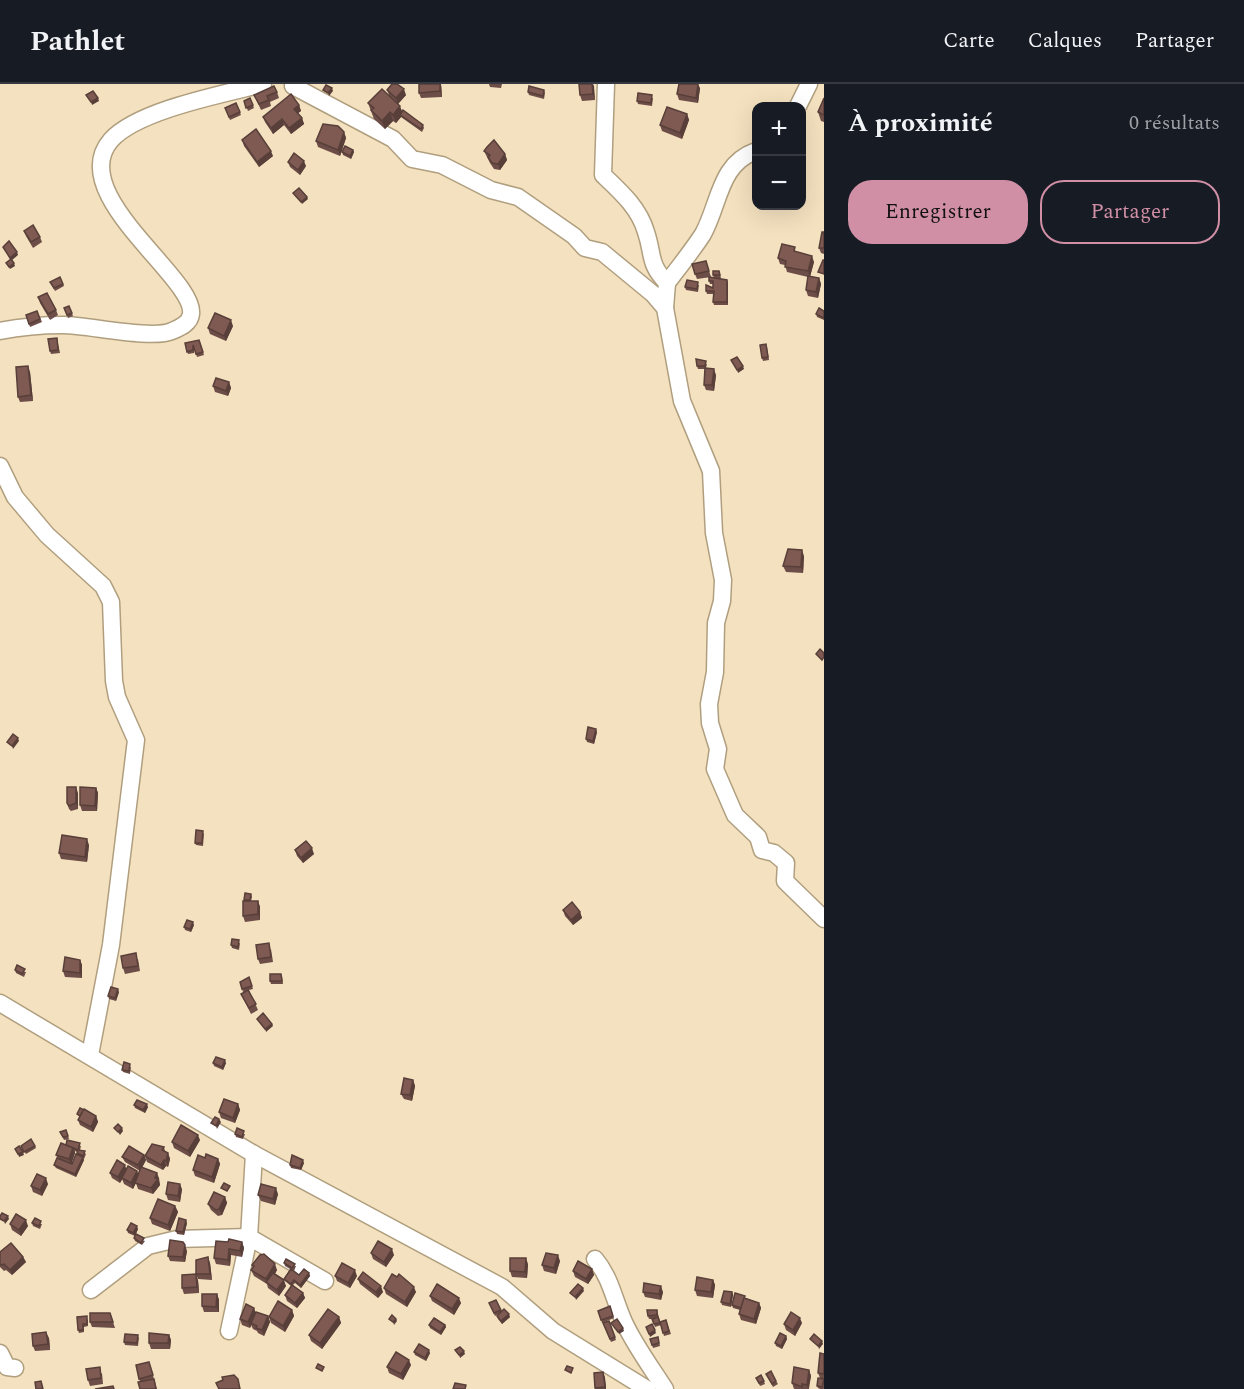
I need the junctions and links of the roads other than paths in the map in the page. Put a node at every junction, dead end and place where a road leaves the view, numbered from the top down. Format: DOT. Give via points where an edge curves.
graph roads {
  1 [pos="263,84"];
  2 [pos="606,84"];
  3 [pos="808,84"];
  4 [pos="289,85"];
  5 [pos="800,102"];
  6 [pos="752,153"];
  7 [pos="667,284"];
  8 [pos="665,308"];
  9 [pos="0,331"];
  10 [pos="0,466"];
  11 [pos="824,919"];
  12 [pos="0,1003"];
  13 [pos="90,1054"];
  14 [pos="254,1154"];
  15 [pos="249,1237"];
  16 [pos="595,1259"];
  17 [pos="325,1281"];
  18 [pos="92,1290"];
  19 [pos="229,1331"];
  20 [pos="0,1353"];
  21 [pos="15,1368"];
  22 [pos="647,1389"];
  23 [pos="665,1389"];
  1 -- 9 [label="street" via="184,105 130,125 110,141 104,153 107,188 125,224 186,294 191,312 187,323 169,333 63,325"];
  2 -- 7 [label="street" via="603,175 636,210 647,233 655,269"];
  3 -- 5 [label="street"];
  4 -- 8 [label="street" via="393,139 412,159 442,165 491,190 518,197 585,248 602,252"];
  6 -- 7 [label="street" via="741,157 730,169 703,233"];
  7 -- 8 [label="street"];
  8 -- 11 [label="street" via="682,400 711,471 714,533 723,580 709,704 718,749 715,769 735,815 758,837 762,850 774,853 786,863 785,881"];
  10 -- 13 [label="street" via="15,497 47,535 103,585 111,602 117,697 136,740 111,945"];
  12 -- 13 [label="street"];
  13 -- 14 [label="street"];
  14 -- 15 [label="street"];
  14 -- 22 [label="street" via="502,1287 553,1331"];
  15 -- 17 [label="street"];
  15 -- 18 [label="street" via="177,1239 148,1246"];
  15 -- 19 [label="street"];
  16 -- 23 [label="street" via="608,1275 634,1341"];
  20 -- 21 [label="street" via="7,1367"];
}
